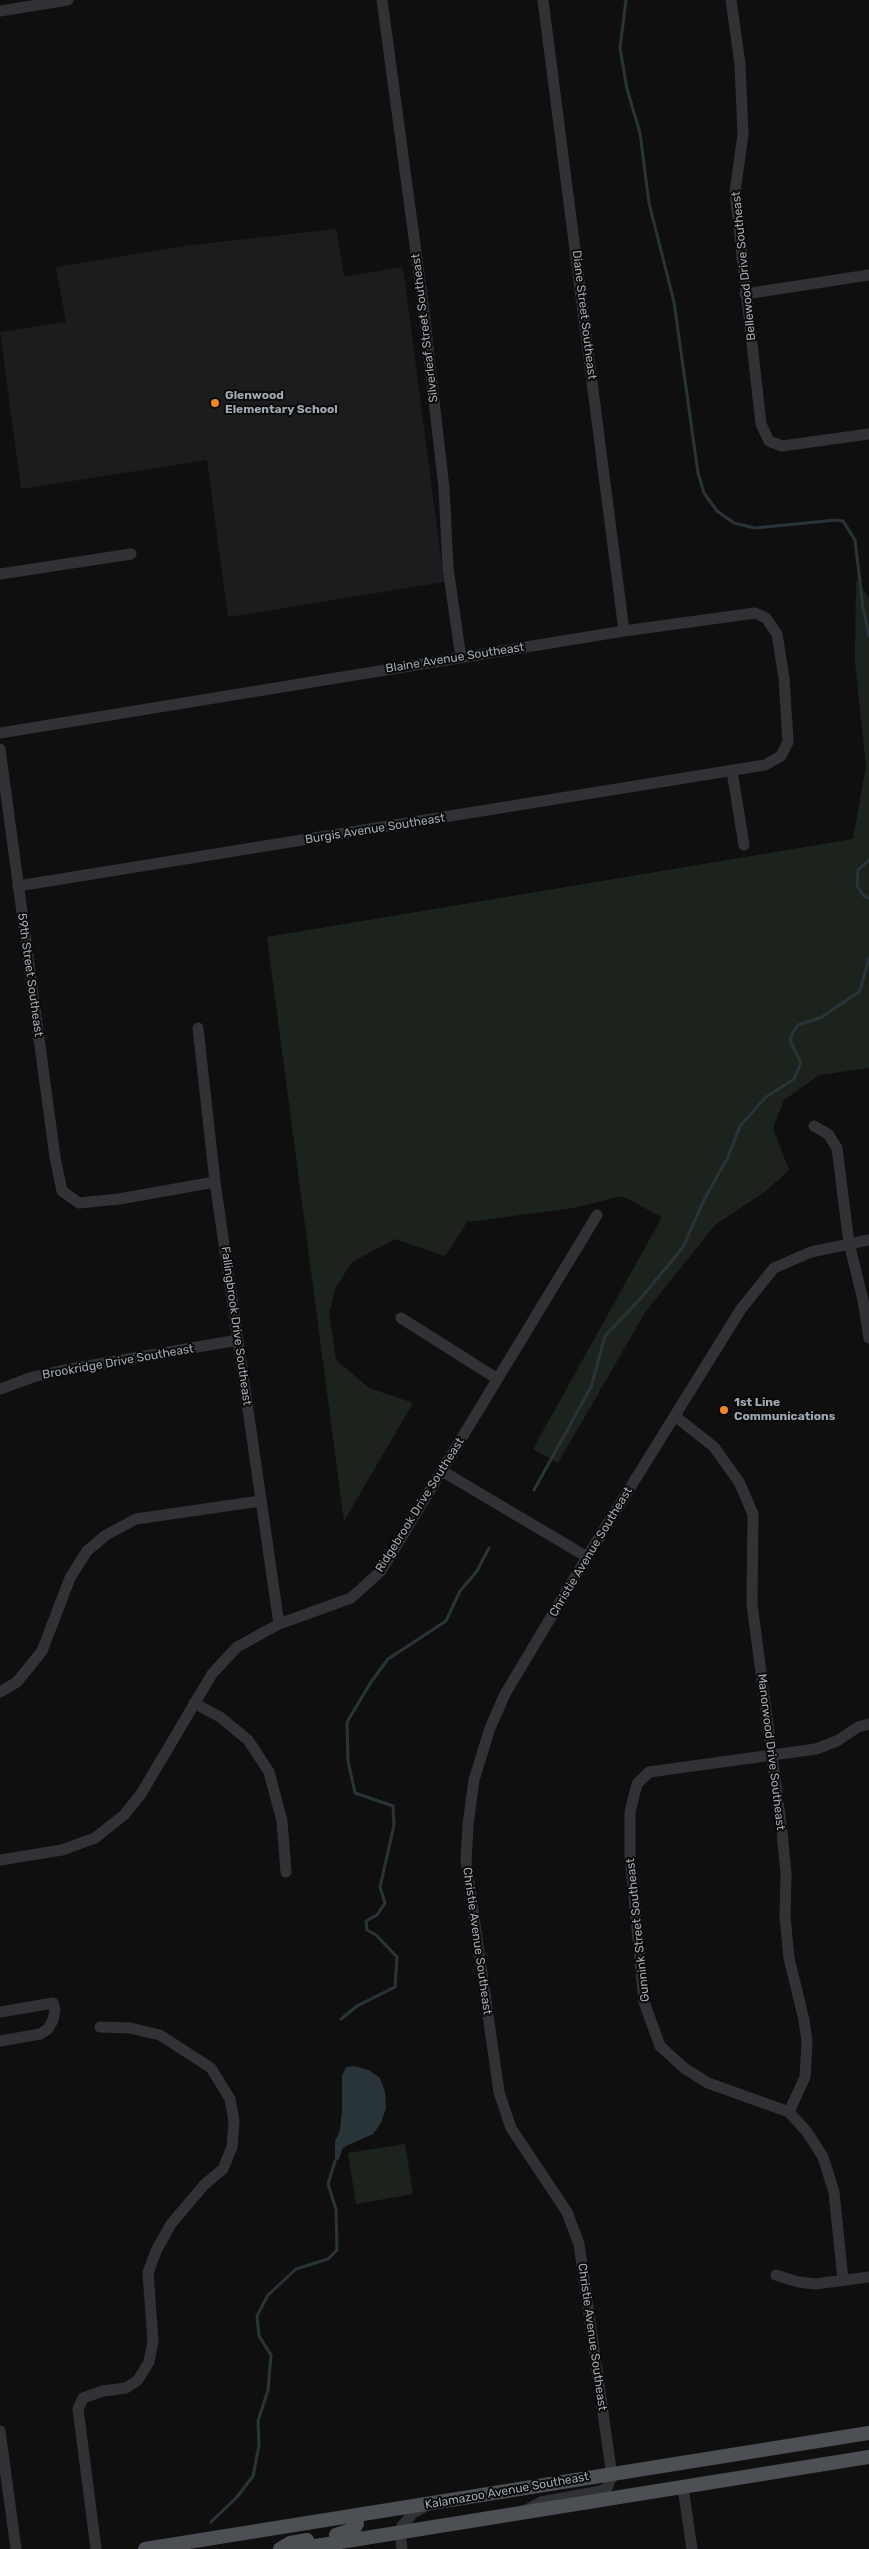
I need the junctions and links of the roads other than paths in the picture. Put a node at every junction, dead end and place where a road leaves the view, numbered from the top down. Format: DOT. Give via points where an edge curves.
graph roads {
  1 [pos="68,0"];
  2 [pos="382,0"];
  3 [pos="543,0"];
  4 [pos="731,0"];
  5 [pos="0,11"];
  6 [pos="869,275"];
  7 [pos="745,294"];
  8 [pos="869,434"];
  9 [pos="131,554"];
  10 [pos="0,574"];
  11 [pos="624,631"];
  12 [pos="462,658"];
  13 [pos="0,733"];
  14 [pos="0,749"];
  15 [pos="781,756"];
  16 [pos="732,771"];
  17 [pos="744,845"];
  18 [pos="18,886"];
  19 [pos="198,1028"];
  20 [pos="814,1126"];
  21 [pos="215,1182"];
  22 [pos="597,1215"];
  23 [pos="869,1240"];
  24 [pos="849,1243"];
  25 [pos="401,1318"];
  26 [pos="869,1338"];
  27 [pos="238,1340"];
  28 [pos="496,1378"];
  29 [pos="0,1389"];
  30 [pos="675,1416"];
  31 [pos="442,1471"];
  32 [pos="260,1502"];
  33 [pos="587,1557"];
  34 [pos="279,1624"];
  35 [pos="0,1692"];
  36 [pos="194,1703"];
  37 [pos="869,1724"];
  38 [pos="771,1755"];
  39 [pos="0,1860"];
  40 [pos="286,1872"];
  41 [pos="0,2012"];
  42 [pos="100,2027"];
  43 [pos="0,2041"];
  44 [pos="789,2112"];
  45 [pos="776,2275"];
  46 [pos="869,2277"];
  47 [pos="843,2280"];
  48 [pos="0,2431"];
  49 [pos="869,2433"];
  50 [pos="869,2457"];
  51 [pos="612,2473"];
  52 [pos="683,2487"];
  53 [pos="427,2505"];
  54 [pos="523,2512"];
  55 [pos="356,2515"];
  56 [pos="400,2533"];
  57 [pos="168,2547"];
  58 [pos="16,2549"];
  59 [pos="96,2549"];
  60 [pos="145,2549"];
  61 [pos="280,2549"];
  62 [pos="297,2549"];
  63 [pos="402,2549"];
  64 [pos="692,2549"];
  1 -- 5 [label="street"];
  2 -- 12 [label="street, Silverleaf Street Southeast" via="423,304 444,488 448,568"];
  3 -- 11 [label="street, Diane Street Southeast"];
  4 -- 7 [label="street, Bellewood Drive Southeast" via="740,64 742,134 735,192"];
  6 -- 7 [label="street"];
  7 -- 8 [label="street, Bellewood Drive Southeast" via="762,424 769,442 782,446"];
  9 -- 10 [label="street"];
  11 -- 12 [label="street, Blaine Avenue Southeast"];
  11 -- 15 [label="street, Blaine Avenue Southeast" via="730,614 755,613 766,618 777,634 789,723 788,742"];
  12 -- 13 [label="street, Blaine Avenue Southeast"];
  14 -- 18 [label="street, 59th Street Southeast"];
  15 -- 16 [label="street, Burgis Avenue Southeast" via="765,765"];
  16 -- 17 [label="street"];
  16 -- 18 [label="street, Burgis Avenue Southeast"];
  18 -- 21 [label="street, 59th Street Southeast" via="58,1182 62,1191 79,1203"];
  19 -- 21 [label="street, Fallingbrook Drive Southeast"];
  20 -- 24 [label="street" via="828,1134 837,1148"];
  21 -- 27 [label="street, Fallingbrook Drive Southeast"];
  22 -- 28 [label="street, Ridgebrook Drive Southeast"];
  23 -- 24 [label="street, Christie Avenue Southeast"];
  24 -- 26 [label="street"];
  24 -- 30 [label="street, Christie Avenue Southeast" via="811,1252 774,1268 741,1309"];
  25 -- 28 [label="street"];
  27 -- 29 [label="street, Brookridge Drive Southeast" via="64,1370"];
  27 -- 32 [label="street, Fallingbrook Drive Southeast"];
  28 -- 31 [label="street, Ridgebrook Drive Southeast"];
  30 -- 33 [label="street, Christie Avenue Southeast"];
  30 -- 38 [label="street, Manorwood Drive Southeast" via="714,1447 739,1482 752,1514 752,1604"];
  31 -- 33 [label="street"];
  31 -- 34 [label="street, Ridgebrook Drive Southeast" via="380,1571 363,1587 351,1598"];
  32 -- 34 [label="street, Fallingbrook Drive Southeast"];
  32 -- 35 [label="street" via="136,1519 106,1535 87,1551 70,1578 42,1651 17,1682"];
  33 -- 51 [label="street, Christie Avenue Southeast" via="505,1694 490,1728 474,1780 466,1861 499,2092 511,2128 568,2212 579,2244"];
  34 -- 36 [label="street, Ridgebrook Drive Southeast" via="237,1646 212,1674"];
  36 -- 39 [label="street, Ridgebrook Drive Southeast" via="141,1794 124,1816 95,1838 62,1850"];
  36 -- 40 [label="street" via="220,1717 248,1740 269,1772 282,1821"];
  37 -- 38 [label="street" via="816,1748"];
  38 -- 44 [label="street, Manorwood Drive Southeast" via="786,1874 785,1917 789,1958 807,2040 805,2078"];
  38 -- 44 [label="street, Gunnink Street Southeast" via="650,1772 637,1784 630,1812 630,1855 644,2002 660,2046 684,2068 708,2083"];
  41 -- 43 [label="street" via="53,2003 55,2010 48,2029 40,2034"];
  42 -- 59 [label="street" via="130,2028 160,2035 211,2068 230,2099 234,2121 232,2147 223,2169 204,2185 171,2224 148,2273 153,2341 149,2362 138,2380 126,2388 83,2398 78,2409"];
  44 -- 47 [label="street, Gunnink Street Southeast" via="823,2157 834,2192"];
  45 -- 47 [label="street" via="806,2284"];
  46 -- 47 [label="street"];
  48 -- 58 [label="street"];
  49 -- 51 [label="main road, Kalamazoo Avenue Southeast"];
  50 -- 52 [label="main road, Kalamazoo Avenue Southeast"];
  51 -- 53 [label="main road, Kalamazoo Avenue Southeast"];
  51 -- 54 [label="street" via="611,2482 601,2491 541,2502"];
  52 -- 54 [label="main road, Kalamazoo Avenue Southeast"];
  52 -- 64 [label="street"];
  53 -- 55 [label="main road, Kalamazoo Avenue Southeast"];
  53 -- 56 [label="street" via="406,2520"];
  54 -- 56 [label="main road, Kalamazoo Avenue Southeast"];
  55 -- 57 [label="main road, Kalamazoo Avenue Southeast"];
  55 -- 61 [label="main road" via="357,2524 351,2531 290,2543"];
  56 -- 62 [label="main road, Kalamazoo Avenue Southeast"];
  56 -- 63 [label="street"];
  57 -- 60 [label="main road, Kalamazoo Avenue Southeast"];
}
